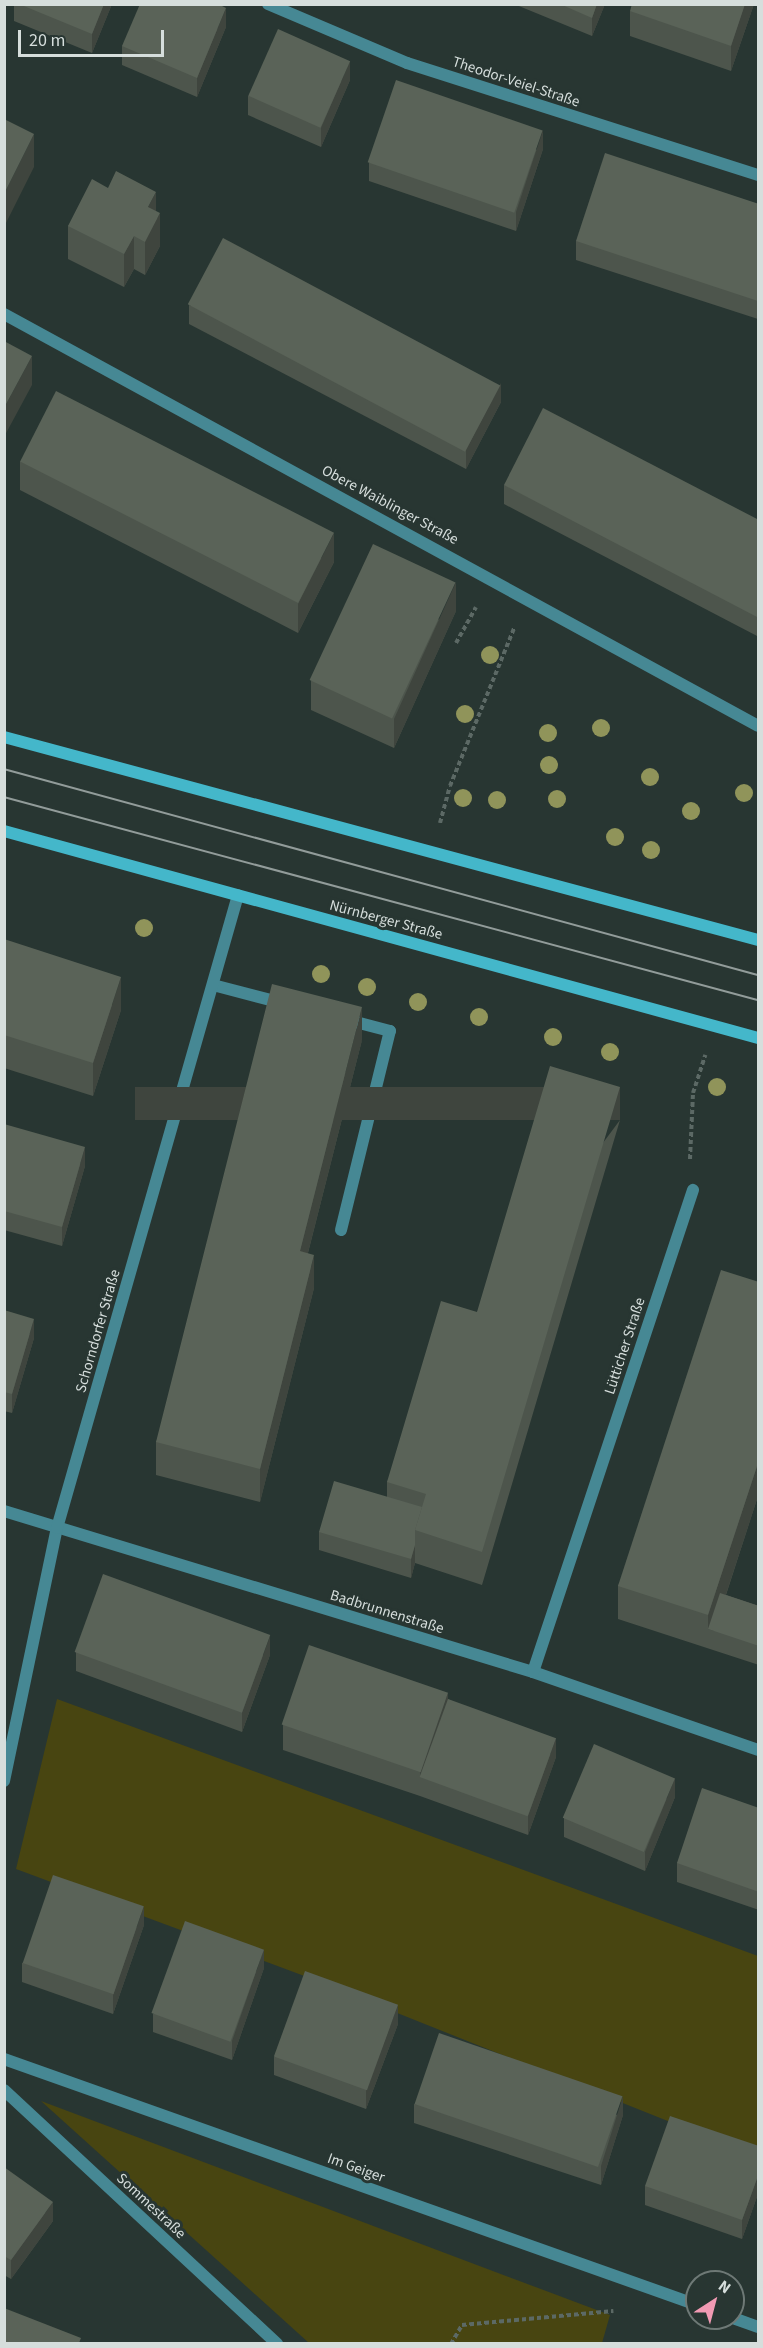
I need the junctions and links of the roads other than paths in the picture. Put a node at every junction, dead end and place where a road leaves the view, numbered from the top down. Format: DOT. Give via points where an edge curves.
graph roads {
  1 [pos="268,4"];
  2 [pos="759,175"];
  3 [pos="4,314"];
  4 [pos="759,726"];
  5 [pos="4,737"];
  6 [pos="4,831"];
  7 [pos="238,895"];
  8 [pos="759,940"];
  9 [pos="213,985"];
  10 [pos="290,1005"];
  11 [pos="334,1017"];
  12 [pos="759,1038"];
  13 [pos="693,1190"];
  14 [pos="340,1230"];
  15 [pos="4,1511"];
  16 [pos="57,1528"];
  17 [pos="533,1672"];
  18 [pos="759,1750"];
  19 [pos="4,1780"];
  20 [pos="4,2059"];
  21 [pos="4,2090"];
  22 [pos="685,2301"];
  23 [pos="277,2343"];
  1 -- 2 [label="street, Theodor-Veiel-Straße" via="407,63"];
  3 -- 4 [label="street, Obere Waiblinger Straße"];
  5 -- 8 [label="main road"];
  6 -- 7 [label="main road, Nürnberger Straße"];
  7 -- 9 [label="street, Schorndorfer Straße"];
  7 -- 12 [label="main road, Nürnberger Straße"];
  9 -- 10 [label="street"];
  9 -- 16 [label="street, Schorndorfer Straße"];
  11 -- 14 [label="street" via="390,1031"];
  13 -- 17 [label="street, Lütticher Straße"];
  15 -- 16 [label="street, Badbrunnenstraße"];
  16 -- 17 [label="street, Badbrunnenstraße"];
  16 -- 19 [label="street, Schorndorfer Straße"];
  17 -- 18 [label="street, Badbrunnenstraße"];
  20 -- 22 [label="street, Im Geiger"];
  21 -- 23 [label="street, Sommestraße"];
}
